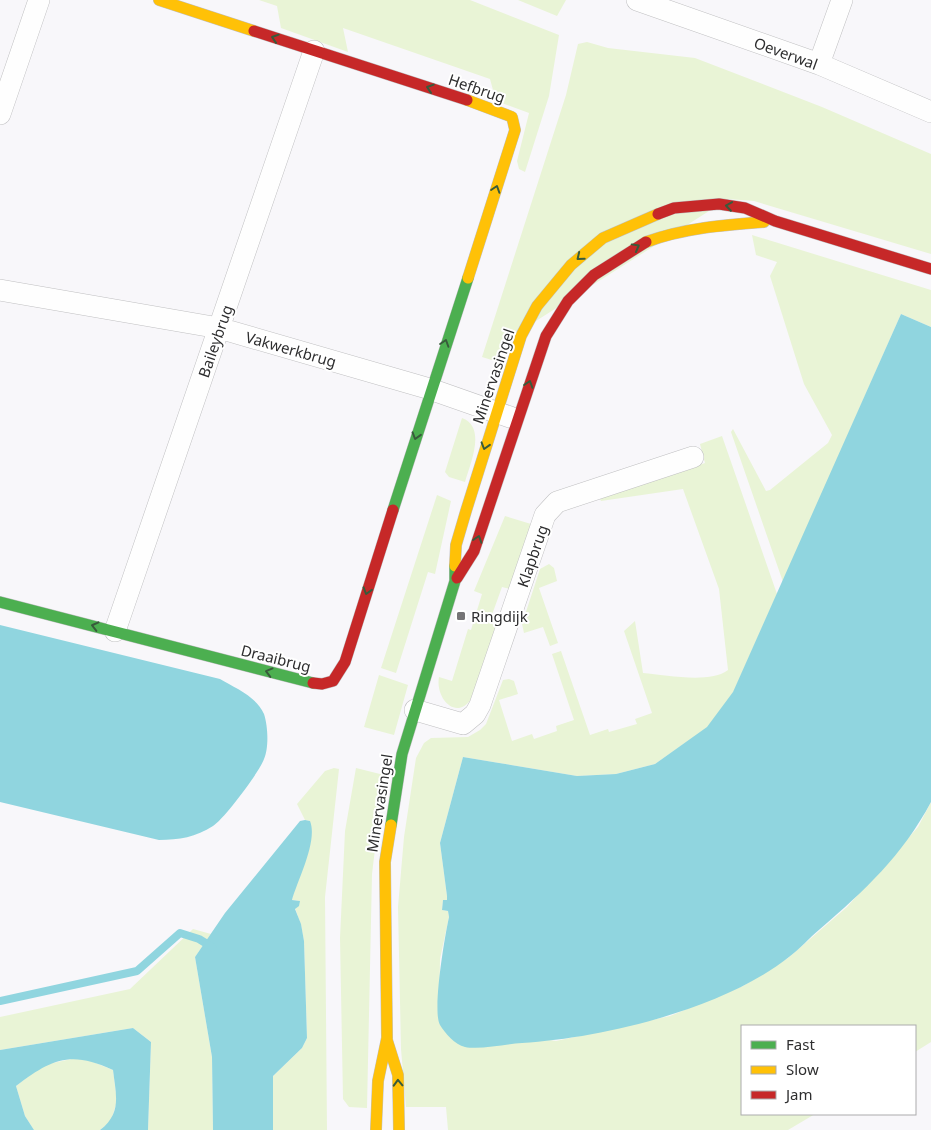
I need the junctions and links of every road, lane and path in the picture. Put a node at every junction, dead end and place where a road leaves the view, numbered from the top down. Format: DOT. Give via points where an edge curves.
graph roads {
  1 [pos="39,0"];
  2 [pos="159,0"];
  3 [pos="638,0"];
  4 [pos="842,0"];
  5 [pos="314,51"];
  6 [pos="819,64"];
  7 [pos="931,112"];
  8 [pos="0,114"];
  9 [pos="776,221"];
  10 [pos="931,269"];
  11 [pos="0,290"];
  12 [pos="219,328"];
  13 [pos="430,389"];
  14 [pos="496,413"];
  15 [pos="517,420"];
  16 [pos="693,457"];
  17 [pos="455,581"];
  18 [pos="0,602"];
  19 [pos="115,631"];
  20 [pos="415,710"];
  21 [pos="387,1038"];
  22 [pos="376,1130"];
  23 [pos="399,1130"];
  1 -- 8 [label="street"];
  5 -- 2 [label="street, Hefbrug, one-way"];
  3 -- 6 [label="street, Oeverwal"];
  4 -- 6 [label="street"];
  5 -- 12 [label="street, Baileybrug"];
  13 -- 5 [label="street, Hefbrug, one-way" via="515,130 512,117"];
  6 -- 7 [label="street, Oeverwal"];
  9 -- 10 [label="street, Minervasingel"];
  9 -- 14 [label="street, Minervasingel, one-way" via="745,208 719,204 674,208 603,238 571,264 537,306 521,336"];
  15 -- 9 [label="street, Minervasingel, one-way" via="546,336 561,310 594,275 640,244 665,235 710,226"];
  11 -- 12 [label="street, Vakwerkbrug"];
  12 -- 13 [label="street, Vakwerkbrug"];
  12 -- 19 [label="street, Baileybrug"];
  13 -- 14 [label="street, Vakwerkbrug"];
  13 -- 19 [label="street, Draaibrug, one-way" via="344,662 333,681 322,684 306,682"];
  14 -- 15 [label="street, Vakwerkbrug"];
  14 -- 17 [label="street, Minervasingel, one-way" via="456,545"];
  17 -- 15 [label="street, Minervasingel, one-way" via="474,551"];
  16 -- 20 [label="street, Klapbrug" via="557,502 546,515 476,714 463,724"];
  17 -- 20 [label="street, Minervasingel"];
  19 -- 18 [label="street, Draaibrug, one-way"];
  20 -- 21 [label="street, Minervasingel" via="397,778 385,862"];
  21 -- 22 [label="street, Minervasingel" via="378,1081"];
  23 -- 21 [label="street, Minervasingel, one-way" via="398,1075"];
}
